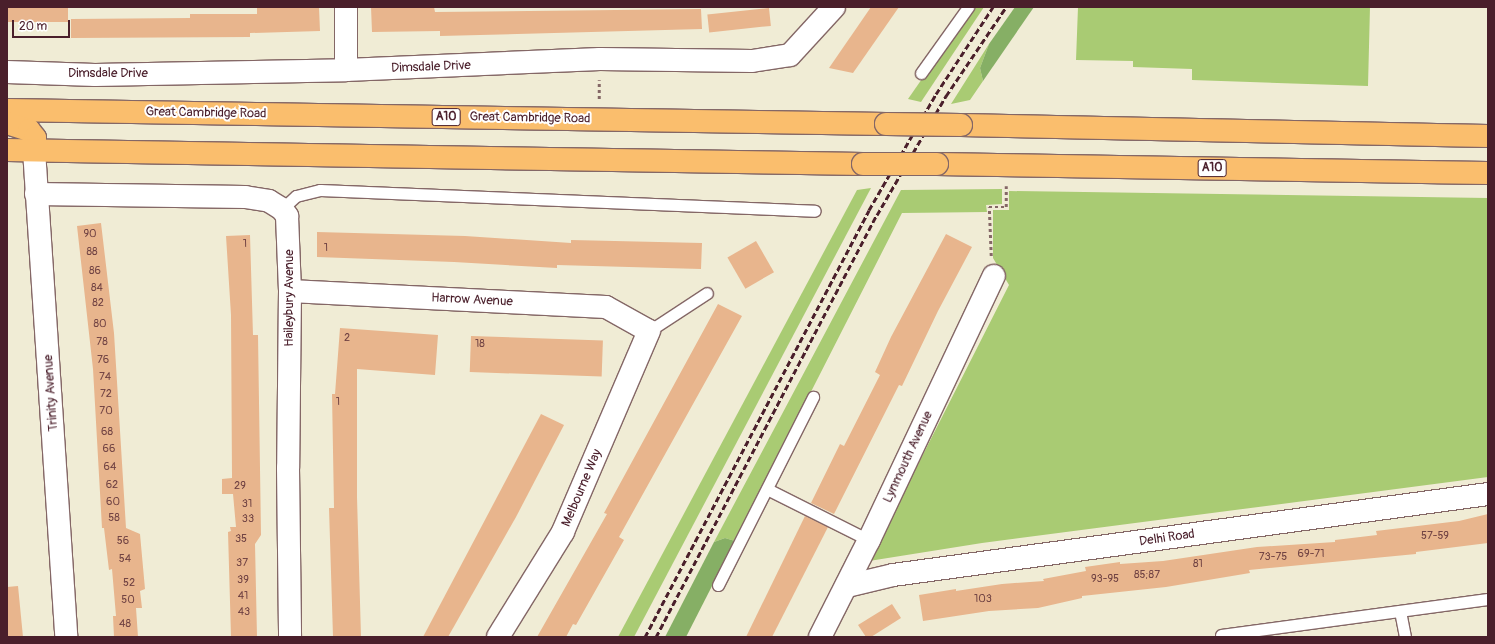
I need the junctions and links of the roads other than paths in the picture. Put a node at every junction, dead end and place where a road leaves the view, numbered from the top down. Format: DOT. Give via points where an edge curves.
graph roads {
  1 [pos="346,7"];
  2 [pos="834,7"];
  3 [pos="968,7"];
  4 [pos="346,70"];
  5 [pos="7,72"];
  6 [pos="921,73"];
  7 [pos="7,110"];
  8 [pos="7,123"];
  9 [pos="1488,136"];
  10 [pos="7,150"];
  11 [pos="34,150"];
  12 [pos="1488,173"];
  13 [pos="36,194"];
  14 [pos="282,209"];
  15 [pos="815,211"];
  16 [pos="994,276"];
  17 [pos="290,292"];
  18 [pos="707,293"];
  19 [pos="649,331"];
  20 [pos="813,397"];
  21 [pos="766,489"];
  22 [pos="1488,494"];
  23 [pos="869,540"];
  24 [pos="718,585"];
  25 [pos="847,586"];
  26 [pos="1488,599"];
  27 [pos="1400,611"];
  28 [pos="1221,635"];
  29 [pos="66,637"];
  30 [pos="290,637"];
  31 [pos="498,637"];
  32 [pos="820,637"];
  33 [pos="1406,637"];
  1 -- 4 [label="street"];
  2 -- 4 [label="street, Dimsdale Drive" via="790,55 752,61 600,59"];
  3 -- 6 [label="lane"];
  4 -- 5 [label="street, Dimsdale Drive" via="94,74"];
  7 -- 9 [label="highway, Great Cambridge Road / A10, bridge"];
  8 -- 11 [label="highway" via="29,130 35,138"];
  10 -- 11 [label="highway, A10"];
  11 -- 12 [label="highway, A10, bridge"];
  11 -- 13 [label="street, Trinity Avenue"];
  13 -- 14 [label="street" via="245,197 269,201"];
  13 -- 29 [label="street, Trinity Avenue"];
  14 -- 15 [label="lane" via="296,196 320,190"];
  14 -- 17 [label="street, Haileybury Avenue" via="289,223"];
  16 -- 23 [label="street, Lynmouth Avenue"];
  17 -- 19 [label="street, Harrow Avenue" via="606,307"];
  17 -- 30 [label="street, Haileybury Avenue"];
  18 -- 19 [label="lane"];
  19 -- 31 [label="street, Melbourne Way" via="563,532"];
  20 -- 21 [label="lane"];
  21 -- 23 [label="lane"];
  21 -- 24 [label="lane"];
  22 -- 25 [label="street, Delhi Road" via="893,575"];
  23 -- 25 [label="street, Lynmouth Avenue"];
  25 -- 32 [label="street, Lynmouth Avenue"];
  26 -- 27 [label="lane"];
  27 -- 28 [label="lane"];
  27 -- 33 [label="lane"];
}
